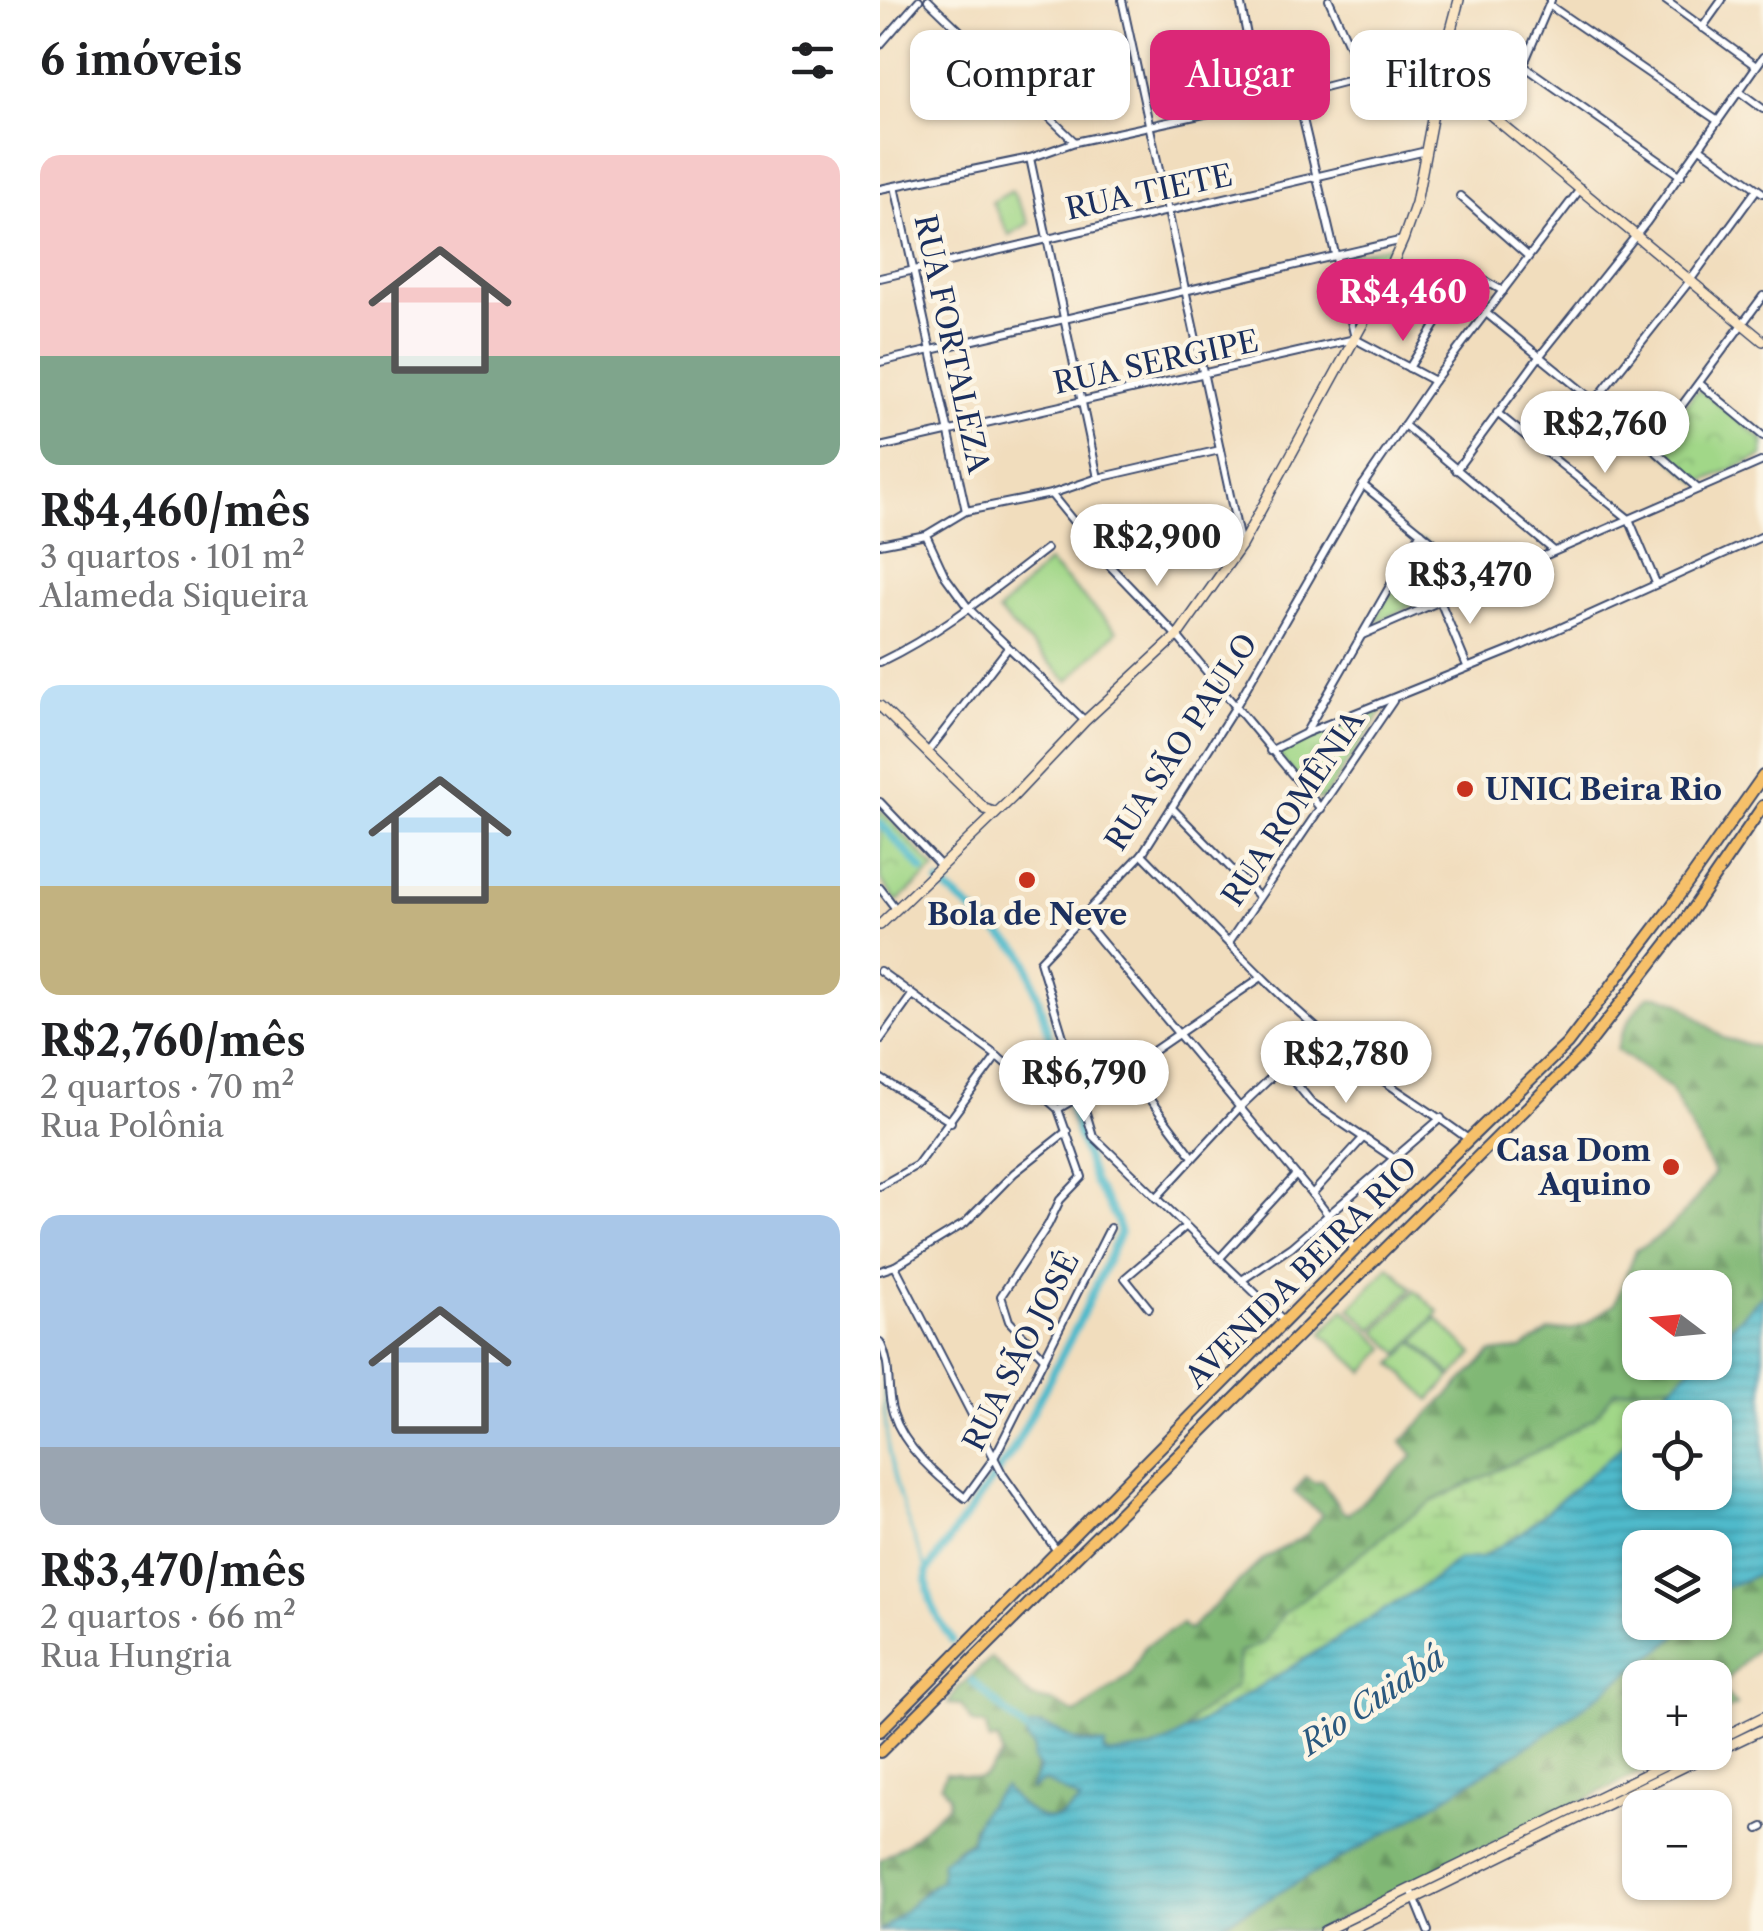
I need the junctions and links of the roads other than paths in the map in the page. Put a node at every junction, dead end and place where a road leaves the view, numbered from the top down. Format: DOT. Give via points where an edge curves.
graph roads {
  1 [pos="920,0"];
  2 [pos="928,0"];
  3 [pos="1122,0"];
  4 [pos="1240,0"];
  5 [pos="1328,0"];
  6 [pos="1459,0"];
  7 [pos="1665,0"];
  8 [pos="1722,0"];
  9 [pos="1550,2"];
  10 [pos="1702,28"];
  11 [pos="1246,30"];
  12 [pos="1451,30"];
  13 [pos="880,45"];
  14 [pos="1350,48"];
  15 [pos="1763,57"];
  16 [pos="1527,59"];
  17 [pos="1756,66"];
  18 [pos="1527,68"];
  19 [pos="1740,92"];
  20 [pos="1763,108"];
  21 [pos="1176,120"];
  22 [pos="1303,120"];
  23 [pos="1433,120"];
  24 [pos="1495,120"];
  25 [pos="1500,120"];
  26 [pos="1718,122"];
  27 [pos="1499,123"];
  28 [pos="1149,126"];
  29 [pos="1075,142"];
  30 [pos="1700,148"];
  31 [pos="1428,150"];
  32 [pos="1030,158"];
  33 [pos="1681,176"];
  34 [pos="1317,177"];
  35 [pos="895,186"];
  36 [pos="1581,188"];
  37 [pos="880,189"];
  38 [pos="1760,191"];
  39 [pos="1460,196"];
  40 [pos="1168,213"];
  41 [pos="1635,237"];
  42 [pos="1047,238"];
  43 [pos="1403,240"];
  44 [pos="1335,255"];
  45 [pos="1528,256"];
  46 [pos="913,270"];
  47 [pos="880,278"];
  48 [pos="1689,282"];
  49 [pos="1185,290"];
  50 [pos="1503,290"];
  51 [pos="1763,296"];
  52 [pos="1486,314"];
  53 [pos="1064,319"];
  54 [pos="1743,325"];
  55 [pos="1355,339"];
  56 [pos="1763,341"];
  57 [pos="931,350"];
  58 [pos="1539,356"];
  59 [pos="880,362"];
  60 [pos="1409,368"];
  61 [pos="1203,374"];
  62 [pos="1434,381"];
  63 [pos="1699,383"];
  64 [pos="1082,401"];
  65 [pos="1594,402"];
  66 [pos="1498,413"];
  67 [pos="1404,424"];
  68 [pos="949,432"];
  69 [pos="1763,436"];
  70 [pos="1650,447"];
  71 [pos="880,448"];
  72 [pos="1220,450"];
  73 [pos="1763,461"];
  74 [pos="1456,470"];
  75 [pos="1098,478"];
  76 [pos="1363,484"];
  77 [pos="1696,488"];
  78 [pos="1051,494"];
  79 [pos="966,511"];
  80 [pos="1628,519"];
  81 [pos="1421,532"];
  82 [pos="926,534"];
  83 [pos="1186,534"];
  84 [pos="1763,536"];
  85 [pos="880,544"];
  86 [pos="1241,546"];
  87 [pos="1046,548"];
  88 [pos="1553,550"];
  89 [pos="1108,564"];
  90 [pos="1482,582"];
  91 [pos="1656,583"];
  92 [pos="1440,601"];
  93 [pos="968,609"];
  94 [pos="1176,636"];
  95 [pos="1360,636"];
  96 [pos="1009,648"];
  97 [pos="880,662"];
  98 [pos="1467,666"];
  99 [pos="1394,700"];
  100 [pos="880,706"];
  101 [pos="1236,706"];
  102 [pos="1086,721"];
  103 [pos="1306,733"];
  104 [pos="1270,751"];
  105 [pos="926,754"];
  106 [pos="1763,776"];
  107 [pos="1013,797"];
  108 [pos="880,802"];
  109 [pos="1763,806"];
  110 [pos="1006,807"];
  111 [pos="1173,809"];
  112 [pos="1320,809"];
  113 [pos="990,810"];
  114 [pos="980,829"];
  115 [pos="1142,854"];
  116 [pos="942,866"];
  117 [pos="880,888"];
  118 [pos="1259,897"];
  119 [pos="896,909"];
  120 [pos="1668,911"];
  121 [pos="1081,918"];
  122 [pos="880,924"];
  123 [pos="1680,926"];
  124 [pos="1655,928"];
  125 [pos="1229,942"];
  126 [pos="1666,944"];
  127 [pos="880,971"];
  128 [pos="1260,978"];
  129 [pos="912,995"];
  130 [pos="1320,1030"];
  131 [pos="1181,1034"];
  132 [pos="880,1040"];
  133 [pos="997,1056"];
  134 [pos="1282,1066"];
  135 [pos="1128,1069"];
  136 [pos="880,1078"];
  137 [pos="1079,1099"];
  138 [pos="1060,1108"];
  139 [pos="1239,1108"];
  140 [pos="1442,1118"];
  141 [pos="951,1122"];
  142 [pos="1067,1131"];
  143 [pos="1364,1137"];
  144 [pos="1468,1139"];
  145 [pos="1193,1156"];
  146 [pos="1396,1160"];
  147 [pos="1295,1176"];
  148 [pos="880,1186"];
  149 [pos="1445,1188"];
  150 [pos="1312,1194"];
  151 [pos="1156,1198"];
  152 [pos="1330,1214"];
  153 [pos="1185,1227"];
  154 [pos="1110,1228"];
  155 [pos="1353,1253"];
  156 [pos="1219,1259"];
  157 [pos="895,1266"];
  158 [pos="880,1271"];
  159 [pos="1360,1274"];
  160 [pos="1242,1280"];
  161 [pos="1149,1308"];
  162 [pos="1285,1322"];
  163 [pos="880,1342"];
  164 [pos="1044,1358"];
  165 [pos="994,1458"];
  166 [pos="1058,1552"];
  167 [pos="1763,1717"];
  168 [pos="1763,1729"];
  169 [pos="880,1730"];
  170 [pos="1732,1732"];
  171 [pos="1732,1744"];
  172 [pos="880,1752"];
  173 [pos="1656,1770"];
  174 [pos="1676,1770"];
  175 [pos="1413,1893"];
  176 [pos="1324,1931"];
  177 [pos="1348,1931"];
  178 [pos="1428,1931"];
  1 -- 13 [label="street"];
  2 -- 29 [label="street"];
  3 -- 28 [label="street"];
  4 -- 11 [label="street"];
  5 -- 14 [label="street"];
  6 -- 12 [label="main road"];
  7 -- 10 [label="street"];
  8 -- 10 [label="street"];
  9 -- 16 [label="street"];
  9 -- 26 [label="street"];
  10 -- 17 [label="street"];
  15 -- 17 [label="street"];
  17 -- 19 [label="street"];
  18 -- 33 [label="street"];
  19 -- 20 [label="street"];
  19 -- 26 [label="street"];
  21 -- 28 [label="street"];
  22 -- 34 [label="street"];
  23 -- 31 [label="main road"];
  24 -- 27 [label="main road"];
  25 -- 27 [label="street"];
  26 -- 30 [label="street"];
  27 -- 36 [label="main road"];
  28 -- 29 [label="street"];
  28 -- 40 [label="street"];
  29 -- 32 [label="street"];
  30 -- 33 [label="street"];
  30 -- 38 [label="street"];
  31 -- 34 [label="street, RUA TIETE"];
  31 -- 43 [label="main road"];
  32 -- 35 [label="street"];
  32 -- 42 [label="street"];
  33 -- 41 [label="street"];
  34 -- 40 [label="street, RUA TIETE"];
  34 -- 44 [label="street"];
  35 -- 37 [label="street"];
  35 -- 46 [label="street, RUA FORTALEZA"];
  36 -- 41 [label="main road"];
  36 -- 45 [label="street, RUA SÃO PAULO"];
  38 -- 48 [label="street"];
  39 -- 45 [label="street"];
  40 -- 42 [label="street, RUA TIETE"];
  40 -- 49 [label="street"];
  41 -- 48 [label="main road"];
  41 -- 58 [label="street"];
  42 -- 46 [label="street, RUA TIETE"];
  42 -- 53 [label="street"];
  43 -- 44 [label="street"];
  43 -- 55 [label="main road"];
  44 -- 49 [label="street"];
  44 -- 55 [label="street"];
  45 -- 50 [label="street, RUA SÃO PAULO"];
  46 -- 47 [label="street, RUA TIETE"];
  46 -- 57 [label="street, RUA FORTALEZA"];
  48 -- 54 [label="main road"];
  48 -- 65 [label="street"];
  49 -- 53 [label="street"];
  49 -- 61 [label="street"];
  50 -- 52 [label="street, RUA SÃO PAULO"];
  50 -- 60 [label="street" via="1469,272"];
  51 -- 54 [label="street"];
  52 -- 58 [label="street"];
  52 -- 62 [label="street, RUA SÃO PAULO"];
  53 -- 57 [label="street"];
  53 -- 64 [label="street"];
  54 -- 56 [label="main road"];
  54 -- 63 [label="street"];
  55 -- 60 [label="street"];
  55 -- 61 [label="street, RUA SERGIPE"];
  55 -- 86 [label="main road"];
  57 -- 59 [label="street"];
  57 -- 68 [label="street, RUA FORTALEZA"];
  58 -- 65 [label="street"];
  58 -- 66 [label="street"];
  60 -- 62 [label="street"];
  61 -- 64 [label="street, RUA SERGIPE"];
  61 -- 72 [label="street"];
  62 -- 67 [label="street, RUA SÃO PAULO"];
  63 -- 69 [label="street"];
  63 -- 70 [label="street"];
  64 -- 68 [label="street, RUA SERGIPE"];
  64 -- 75 [label="street"];
  65 -- 70 [label="street"];
  66 -- 74 [label="street"];
  66 -- 80 [label="street"];
  67 -- 74 [label="street"];
  67 -- 76 [label="street, RUA SÃO PAULO"];
  68 -- 71 [label="street, RUA SERGIPE"];
  68 -- 79 [label="street, RUA FORTALEZA"];
  70 -- 77 [label="street"];
  72 -- 75 [label="street"];
  72 -- 86 [label="street"];
  73 -- 77 [label="street"];
  74 -- 88 [label="street"];
  75 -- 78 [label="street"];
  76 -- 81 [label="street"];
  76 -- 101 [label="street, RUA SÃO PAULO"];
  77 -- 80 [label="street"];
  78 -- 79 [label="street"];
  78 -- 89 [label="street"];
  79 -- 82 [label="street"];
  80 -- 88 [label="street"];
  80 -- 91 [label="street"];
  81 -- 90 [label="street"];
  81 -- 95 [label="street"];
  82 -- 85 [label="street"];
  82 -- 93 [label="street"];
  83 -- 89 [label="street"];
  84 -- 91 [label="street"];
  86 -- 94 [label="main road"];
  87 -- 93 [label="street"];
  88 -- 90 [label="street"];
  89 -- 94 [label="street"];
  90 -- 92 [label="street"];
  91 -- 98 [label="street"];
  92 -- 95 [label="street"];
  92 -- 98 [label="street"];
  93 -- 96 [label="street"];
  93 -- 97 [label="street"];
  94 -- 101 [label="street"];
  94 -- 102 [label="main road"];
  95 -- 103 [label="street"];
  96 -- 102 [label="street"];
  96 -- 105 [label="street"];
  98 -- 99 [label="street"];
  99 -- 103 [label="street"];
  99 -- 112 [label="street, RUA ROMÊNIA"];
  100 -- 105 [label="main road"];
  101 -- 104 [label="street"];
  101 -- 111 [label="street, RUA SÃO PAULO"];
  102 -- 107 [label="main road"];
  103 -- 104 [label="street"];
  104 -- 112 [label="street"];
  105 -- 113 [label="main road"];
  106 -- 120 [label="main road, AVENIDA BEIRA RIO"];
  107 -- 110 [label="main road"];
  107 -- 113 [label="main road"];
  108 -- 116 [label="street"];
  109 -- 123 [label="main road, AVENIDA BEIRA RIO"];
  110 -- 113 [label="main road"];
  110 -- 114 [label="main road"];
  111 -- 115 [label="street, RUA SÃO PAULO"];
  111 -- 118 [label="street"];
  112 -- 118 [label="street, RUA ROMÊNIA"];
  113 -- 114 [label="main road"];
  114 -- 116 [label="main road"];
  115 -- 121 [label="street, RUA SÃO PAULO"];
  115 -- 125 [label="street"];
  116 -- 119 [label="main road"];
  117 -- 119 [label="street"];
  118 -- 125 [label="street, RUA ROMÊNIA"];
  119 -- 122 [label="main road"];
  120 -- 123 [label="main road" via="1670,923"];
  120 -- 124 [label="main road, AVENIDA BEIRA RIO"];
  121 -- 131 [label="street"];
  121 -- 137 [label="street, RUA SÃO PAULO" via="1040,961"];
  123 -- 126 [label="main road, AVENIDA BEIRA RIO"];
  124 -- 126 [label="main road" via="1666,932"];
  124 -- 144 [label="main road, AVENIDA BEIRA RIO" via="1568,1044"];
  125 -- 128 [label="street"];
  126 -- 149 [label="main road, AVENIDA BEIRA RIO" via="1582,1053"];
  127 -- 129 [label="street"];
  128 -- 130 [label="street"];
  128 -- 131 [label="street"];
  129 -- 132 [label="street"];
  129 -- 133 [label="street"];
  130 -- 134 [label="street"];
  130 -- 140 [label="street"];
  131 -- 135 [label="street"];
  131 -- 139 [label="street"];
  133 -- 138 [label="street"];
  133 -- 141 [label="street"];
  134 -- 139 [label="street"];
  134 -- 143 [label="street" via="1311,1102"];
  135 -- 137 [label="street"];
  135 -- 145 [label="street"];
  136 -- 141 [label="street"];
  137 -- 138 [label="street"];
  137 -- 151 [label="street" via="1093,1136"];
  138 -- 142 [label="street"];
  139 -- 145 [label="street"];
  139 -- 147 [label="street"];
  140 -- 144 [label="street"];
  140 -- 146 [label="street"];
  141 -- 148 [label="street" via="917,1165"];
  142 -- 157 [label="street" via="965,1223"];
  142 -- 164 [label="street" via="1081,1180 1060,1200 1001,1296 1009,1321"];
  143 -- 146 [label="street"];
  143 -- 150 [label="street"];
  144 -- 149 [label="main road" via="1469,1154"];
  144 -- 155 [label="main road, AVENIDA BEIRA RIO"];
  145 -- 151 [label="street"];
  146 -- 152 [label="street"];
  147 -- 150 [label="street"];
  147 -- 156 [label="street"];
  149 -- 159 [label="main road, AVENIDA BEIRA RIO"];
  150 -- 152 [label="street"];
  151 -- 153 [label="street"];
  152 -- 155 [label="street"];
  152 -- 160 [label="street"];
  153 -- 156 [label="street"];
  153 -- 161 [label="street" via="1124,1278"];
  154 -- 164 [label="street, RUA SÃO JOSÉ"];
  155 -- 159 [label="main road" via="1354,1272"];
  155 -- 162 [label="main road, AVENIDA BEIRA RIO"];
  156 -- 160 [label="street"];
  157 -- 158 [label="street"];
  157 -- 165 [label="street"];
  159 -- 172 [label="main road, AVENIDA BEIRA RIO"];
  160 -- 162 [label="street"];
  162 -- 166 [label="main road, AVENIDA BEIRA RIO"];
  163 -- 165 [label="street, RUA SÃO JOSÉ" via="890,1368 893,1413 910,1446 965,1498"];
  164 -- 165 [label="street, RUA SÃO JOSÉ"];
  165 -- 166 [label="street"];
  166 -- 169 [label="main road, AVENIDA BEIRA RIO"];
  167 -- 170 [label="main road"];
  168 -- 171 [label="main road"];
  173 -- 175 [label="main road"];
  174 -- 175 [label="main road"];
  175 -- 176 [label="main road"];
  175 -- 177 [label="main road"];
  175 -- 178 [label="street"];
}
